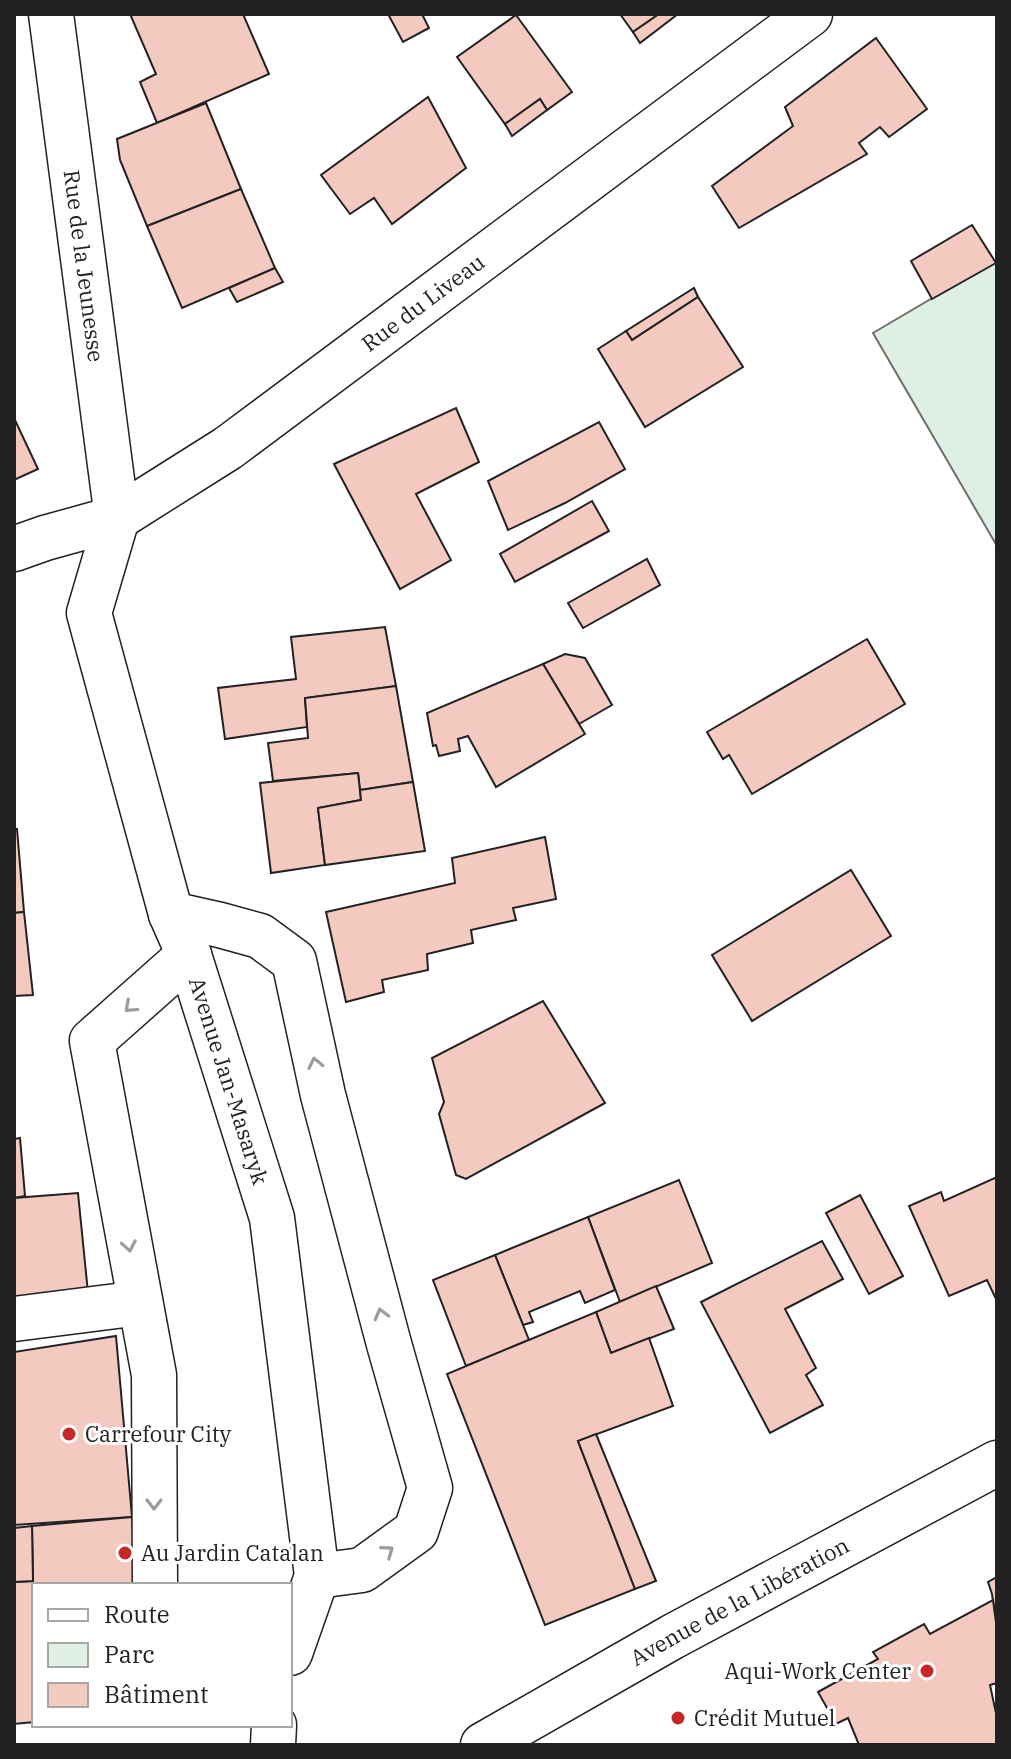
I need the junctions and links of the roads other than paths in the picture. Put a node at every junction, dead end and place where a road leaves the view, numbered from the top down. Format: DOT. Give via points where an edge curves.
graph roads {
  1 [pos="51,14"];
  2 [pos="810,14"];
  3 [pos="117,518"];
  4 [pos="14,549"];
  5 [pos="171,914"];
  6 [pos="189,955"];
  7 [pos="140,1303"];
  8 [pos="14,1319"];
  9 [pos="997,1463"];
  10 [pos="317,1576"];
  11 [pos="155,1583"];
  12 [pos="292,1647"];
  13 [pos="483,1745"];
  1 -- 3 [label="street, Rue de la Jeunesse"];
  2 -- 3 [label="street, Rue du Liveau" via="228,448"];
  3 -- 4 [label="street, Rue du Liveau"];
  3 -- 5 [label="street, Avenue Jan-Masaryk" via="89,613"];
  5 -- 6 [label="street, Avenue Jan-Masaryk"];
  10 -- 5 [label="street, one-way" via="362,1570 416,1531 430,1488 319,1083 294,961 260,936"];
  6 -- 7 [label="street, one-way" via="92,1041"];
  6 -- 10 [label="street, Avenue Jan-Masaryk" via="272,1218"];
  7 -- 8 [label="street"];
  7 -- 11 [label="street, one-way" via="154,1375"];
  9 -- 13 [label="street, Avenue de la Libération"];
  10 -- 12 [label="street, Avenue Jan-Masaryk"];
}
